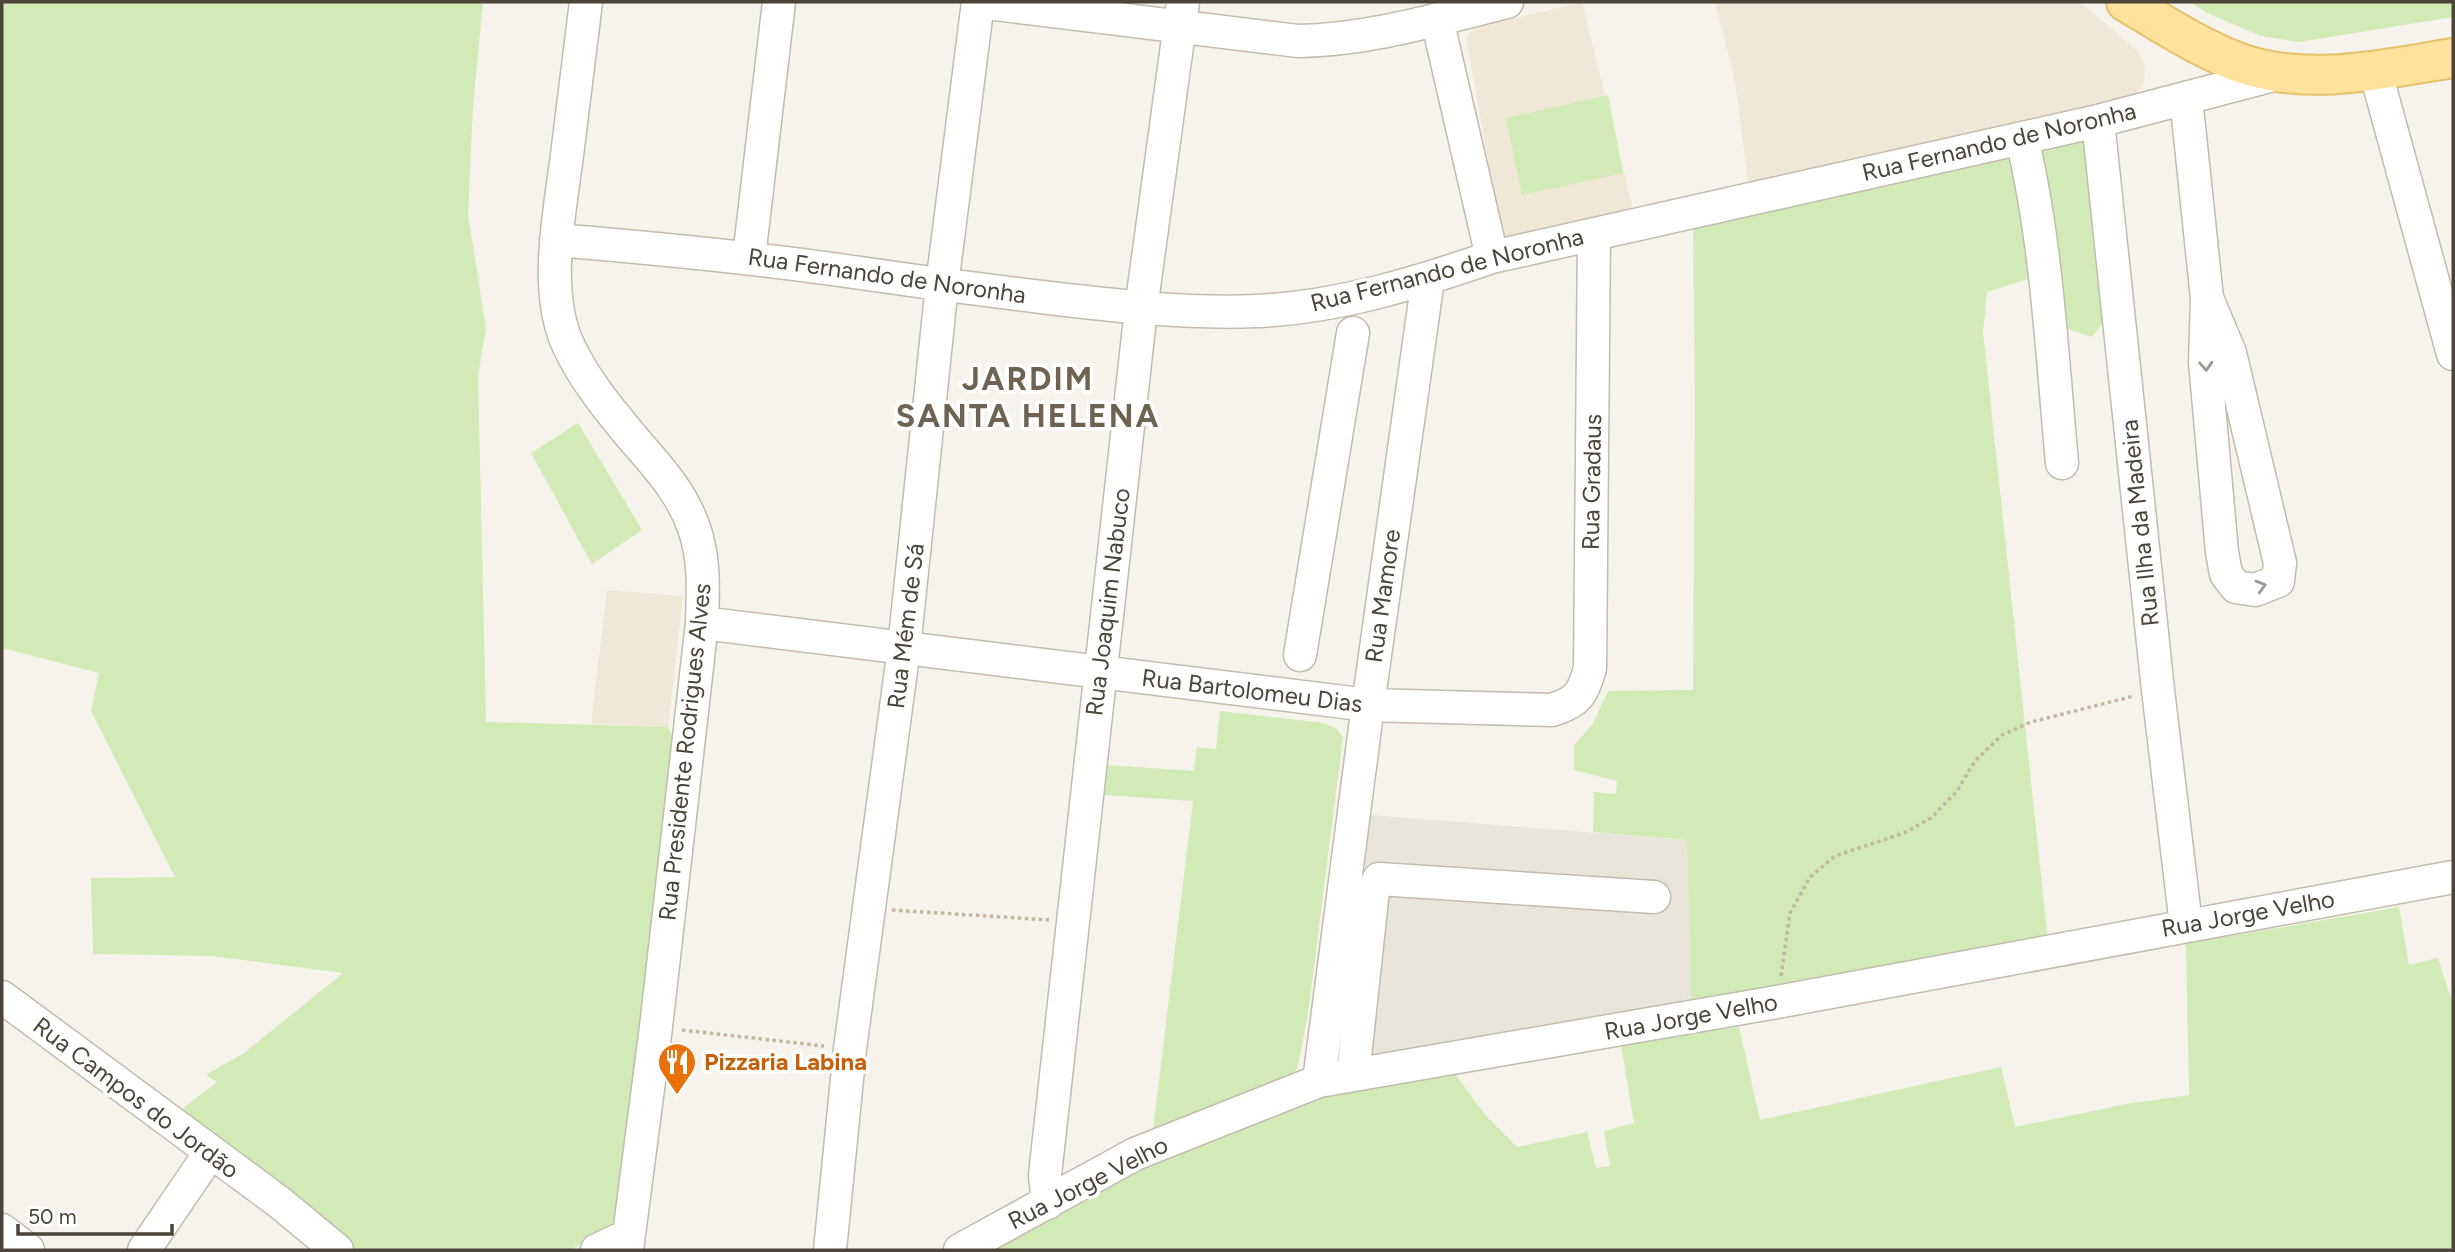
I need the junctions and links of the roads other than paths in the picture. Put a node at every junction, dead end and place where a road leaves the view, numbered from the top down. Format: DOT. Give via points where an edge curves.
graph roads {
  1 [pos="586,2"];
  2 [pos="779,2"];
  3 [pos="979,2"];
  4 [pos="1507,2"];
  5 [pos="2126,2"];
  6 [pos="1182,13"];
  7 [pos="1437,19"];
  8 [pos="2453,58"];
  9 [pos="2375,70"];
  10 [pos="2281,73"];
  11 [pos="2186,98"];
  12 [pos="2098,121"];
  13 [pos="2022,138"];
  14 [pos="1594,234"];
  15 [pos="556,240"];
  16 [pos="749,257"];
  17 [pos="1492,257"];
  18 [pos="1428,279"];
  19 [pos="942,285"];
  20 [pos="2207,298"];
  21 [pos="1141,309"];
  22 [pos="1353,333"];
  23 [pos="2453,354"];
  24 [pos="2062,463"];
  25 [pos="702,623"];
  26 [pos="904,648"];
  27 [pos="1300,656"];
  28 [pos="1099,673"];
  29 [pos="1367,705"];
  30 [pos="1552,710"];
  31 [pos="2453,877"];
  32 [pos="1654,897"];
  33 [pos="2186,925"];
  34 [pos="2,997"];
  35 [pos="1353,1075"];
  36 [pos="1319,1081"];
  37 [pos="210,1153"];
  38 [pos="1048,1203"];
  39 [pos="2,1230"];
  40 [pos="628,1243"];
  41 [pos="28,1250"];
  42 [pos="144,1250"];
  43 [pos="337,1250"];
  44 [pos="597,1250"];
  45 [pos="831,1250"];
  46 [pos="960,1250"];
  1 -- 15 [label="street, Rua Presidente Rodrigues Alves"];
  2 -- 16 [label="street"];
  3 -- 6 [label="street"];
  3 -- 19 [label="street, Rua Mém de Sá"];
  4 -- 7 [label="street"];
  5 -- 10 [label="main road" via="2199,45"];
  6 -- 7 [label="street" via="1298,41 1366,36"];
  6 -- 21 [label="street, Rua Joaquim Nabuco"];
  7 -- 17 [label="street"];
  8 -- 9 [label="main road"];
  9 -- 10 [label="main road"];
  9 -- 23 [label="street"];
  10 -- 11 [label="street, Rua Fernando de Noronha"];
  11 -- 12 [label="street, Rua Fernando de Noronha"];
  11 -- 20 [label="street"];
  12 -- 13 [label="street, Rua Fernando de Noronha"];
  12 -- 33 [label="street, Rua Ilha da Madeira"];
  13 -- 14 [label="street, Rua Fernando de Noronha"];
  13 -- 24 [label="street" via="2042,256"];
  14 -- 17 [label="street, Rua Fernando de Noronha"];
  14 -- 30 [label="street, Rua Gradaus" via="1590,668 1578,697"];
  15 -- 16 [label="street, Rua Fernando de Noronha"];
  15 -- 25 [label="street, Rua Presidente Rodrigues Alves" via="556,286 566,339 604,402 684,503 704,571"];
  16 -- 19 [label="street, Rua Fernando de Noronha"];
  17 -- 18 [label="street, Rua Fernando de Noronha"];
  18 -- 21 [label="street, Rua Fernando de Noronha" via="1299,307"];
  18 -- 29 [label="street, Rua Mamore"];
  19 -- 21 [label="street, Rua Fernando de Noronha"];
  19 -- 26 [label="street, Rua Mém de Sá"];
  20 -- 20 [label="street, one-way" via="2205,362 2222,552 2226,574 2236,587 2255,590 2278,581 2280,563 2230,353"];
  21 -- 28 [label="street, Rua Joaquim Nabuco"];
  22 -- 27 [label="street"];
  25 -- 26 [label="street, Rua Bartolomeu Dias"];
  25 -- 40 [label="street, Rua Presidente Rodrigues Alves"];
  26 -- 28 [label="street, Rua Bartolomeu Dias"];
  26 -- 45 [label="street, Rua Mém de Sá" via="850,1049"];
  28 -- 29 [label="street, Rua Bartolomeu Dias"];
  28 -- 38 [label="street, Rua Joaquim Nabuco" via="1045,1175"];
  29 -- 30 [label="street, Rua Bartolomeu Dias"];
  29 -- 36 [label="street, Rua Mamore"];
  31 -- 33 [label="street, Rua Jorge Velho"];
  32 -- 35 [label="street" via="1379,879 1373,890"];
  33 -- 35 [label="street, Rua Jorge Velho"];
  34 -- 37 [label="street, Rua Campos do Jordão"];
  35 -- 36 [label="street, Rua Jorge Velho"];
  36 -- 38 [label="street, Rua Jorge Velho" via="1135,1153"];
  37 -- 42 [label="street"];
  37 -- 43 [label="street, Rua Campos do Jordão"];
  38 -- 46 [label="street, Rua Jorge Velho"];
  39 -- 41 [label="street"];
  40 -- 44 [label="street"];
}
